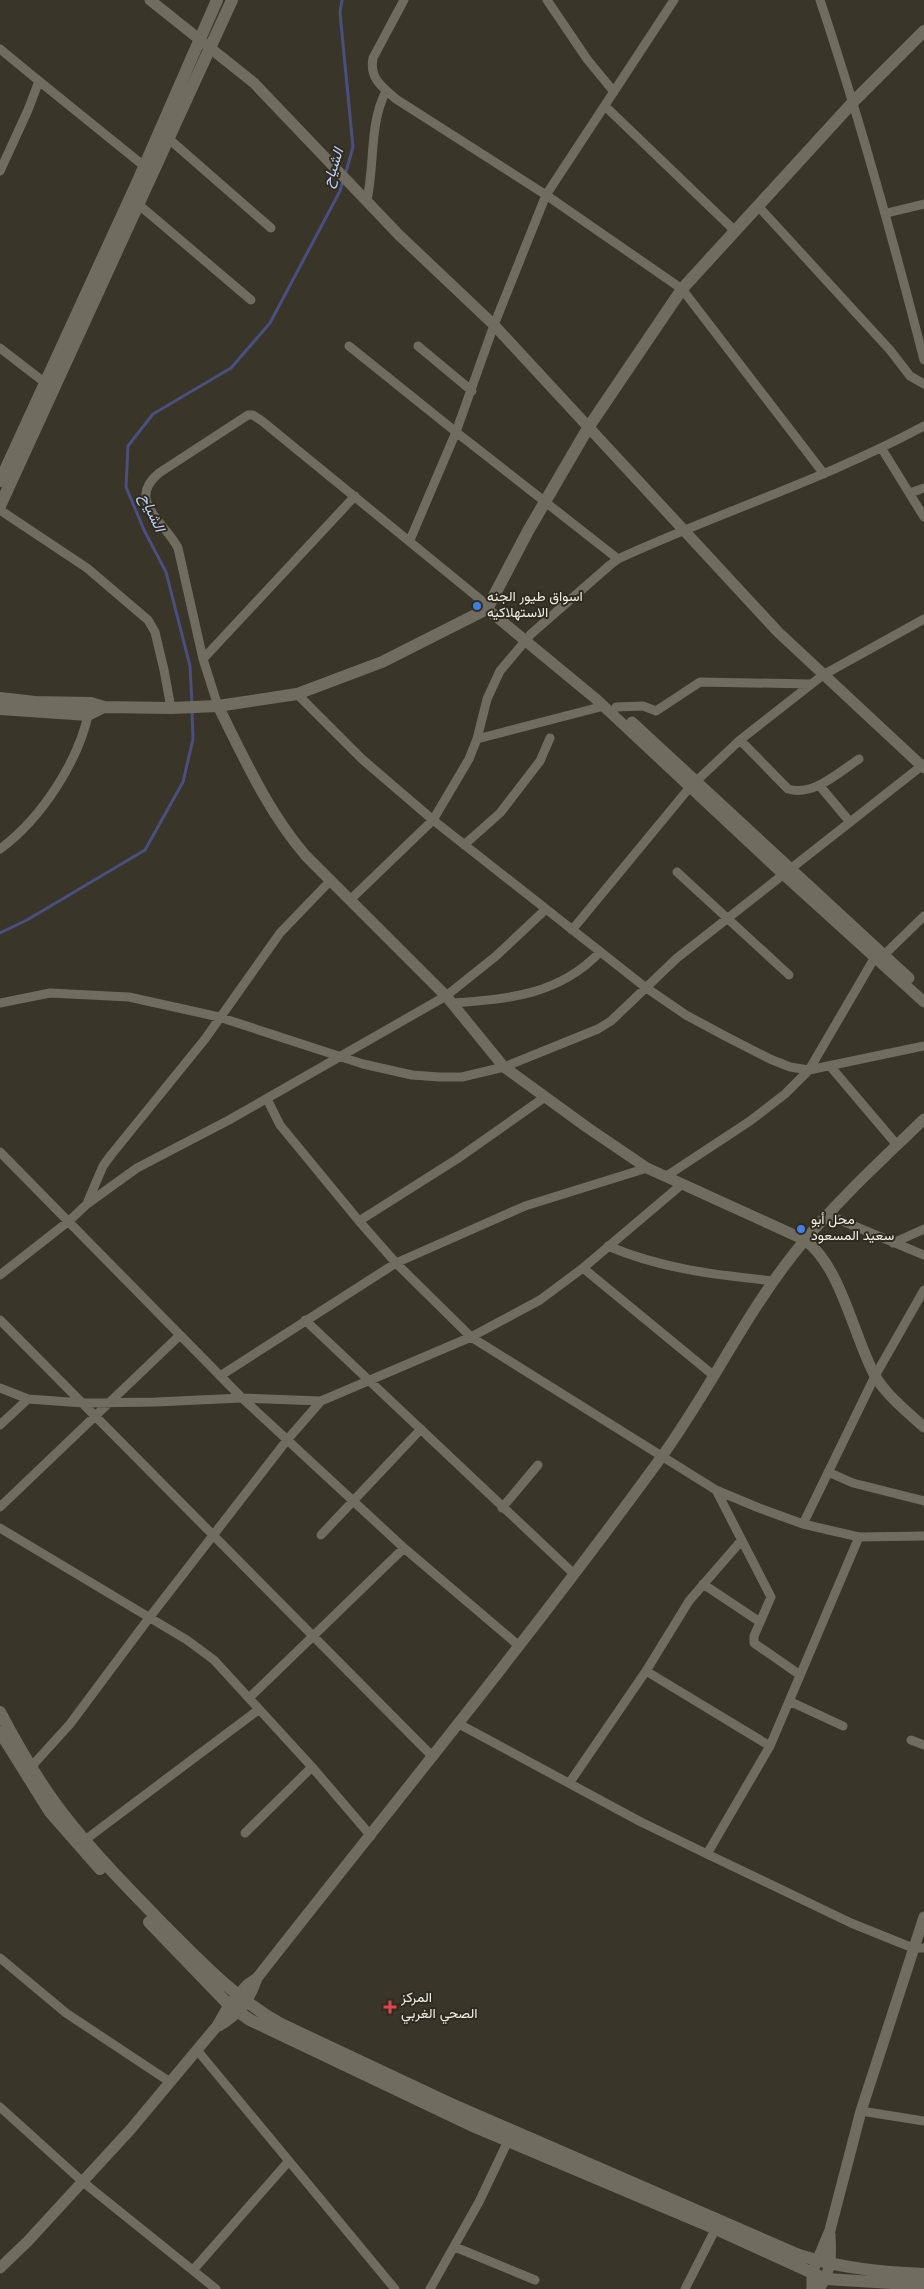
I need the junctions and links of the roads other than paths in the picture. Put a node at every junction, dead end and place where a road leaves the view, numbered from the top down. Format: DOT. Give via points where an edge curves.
graph roads {
  1 [pos="150,0"];
  2 [pos="217,0"];
  3 [pos="232,0"];
  4 [pos="404,0"];
  5 [pos="547,0"];
  6 [pos="674,0"];
  7 [pos="820,0"];
  8 [pos="924,35"];
  9 [pos="199,40"];
  10 [pos="211,48"];
  11 [pos="0,49"];
  12 [pos="39,81"];
  13 [pos="386,90"];
  14 [pos="614,92"];
  15 [pos="854,101"];
  16 [pos="606,107"];
  17 [pos="169,139"];
  18 [pos="144,166"];
  19 [pos="0,171"];
  20 [pos="546,195"];
  21 [pos="367,200"];
  22 [pos="138,204"];
  23 [pos="924,204"];
  24 [pos="758,206"];
  25 [pos="886,213"];
  26 [pos="271,228"];
  27 [pos="734,230"];
  28 [pos="682,289"];
  29 [pos="251,300"];
  30 [pos="494,325"];
  31 [pos="349,346"];
  32 [pos="418,346"];
  33 [pos="0,348"];
  34 [pos="924,360"];
  35 [pos="924,384"];
  36 [pos="49,387"];
  37 [pos="472,391"];
  38 [pos="924,426"];
  39 [pos="588,428"];
  40 [pos="456,432"];
  41 [pos="882,449"];
  42 [pos="824,474"];
  43 [pos="0,480"];
  44 [pos="924,488"];
  45 [pos="910,493"];
  46 [pos="355,496"];
  47 [pos="545,501"];
  48 [pos="0,506"];
  49 [pos="0,510"];
  50 [pos="924,517"];
  51 [pos="683,530"];
  52 [pos="410,540"];
  53 [pos="618,559"];
  54 [pos="487,604"];
  55 [pos="924,618"];
  56 [pos="528,637"];
  57 [pos="203,659"];
  58 [pos="823,675"];
  59 [pos="811,684"];
  60 [pos="297,694"];
  61 [pos="0,698"];
  62 [pos="212,707"];
  63 [pos="610,707"];
  64 [pos="174,708"];
  65 [pos="0,709"];
  66 [pos="89,709"];
  67 [pos="550,738"];
  68 [pos="477,739"];
  69 [pos="740,740"];
  70 [pos="859,759"];
  71 [pos="923,766"];
  72 [pos="694,784"];
  73 [pos="818,785"];
  74 [pos="433,820"];
  75 [pos="850,822"];
  76 [pos="464,845"];
  77 [pos="0,849"];
  78 [pos="677,872"];
  79 [pos="786,872"];
  80 [pos="330,880"];
  81 [pos="351,899"];
  82 [pos="546,910"];
  83 [pos="924,916"];
  84 [pos="728,918"];
  85 [pos="572,930"];
  86 [pos="600,952"];
  87 [pos="880,956"];
  88 [pos="789,975"];
  89 [pos="645,987"];
  90 [pos="924,993"];
  91 [pos="450,1000"];
  92 [pos="924,1002"];
  93 [pos="0,1003"];
  94 [pos="219,1016"];
  95 [pos="924,1046"];
  96 [pos="340,1057"];
  97 [pos="504,1066"];
  98 [pos="830,1066"];
  99 [pos="809,1070"];
  100 [pos="545,1097"];
  101 [pos="267,1099"];
  102 [pos="924,1119"];
  103 [pos="897,1145"];
  104 [pos="0,1152"];
  105 [pos="647,1168"];
  106 [pos="664,1177"];
  107 [pos="681,1185"];
  108 [pos="87,1204"];
  109 [pos="828,1215"];
  110 [pos="69,1221"];
  111 [pos="359,1221"];
  112 [pos="924,1229"];
  113 [pos="805,1240"];
  114 [pos="893,1243"];
  115 [pos="608,1246"];
  116 [pos="924,1255"];
  117 [pos="396,1263"];
  118 [pos="583,1268"];
  119 [pos="0,1275"];
  120 [pos="774,1281"];
  121 [pos="924,1290"];
  122 [pos="0,1320"];
  123 [pos="305,1320"];
  124 [pos="179,1336"];
  125 [pos="471,1337"];
  126 [pos="713,1375"];
  127 [pos="220,1376"];
  128 [pos="875,1376"];
  129 [pos="368,1380"];
  130 [pos="0,1388"];
  131 [pos="242,1398"];
  132 [pos="28,1399"];
  133 [pos="321,1401"];
  134 [pos="107,1402"];
  135 [pos="83,1403"];
  136 [pos="95,1415"];
  137 [pos="0,1425"];
  138 [pos="924,1427"];
  139 [pos="421,1429"];
  140 [pos="287,1440"];
  141 [pos="662,1457"];
  142 [pos="538,1465"];
  143 [pos="828,1472"];
  144 [pos="716,1490"];
  145 [pos="355,1501"];
  146 [pos="924,1501"];
  147 [pos="0,1507"];
  148 [pos="502,1508"];
  149 [pos="803,1524"];
  150 [pos="0,1528"];
  151 [pos="214,1535"];
  152 [pos="321,1535"];
  153 [pos="924,1536"];
  154 [pos="859,1537"];
  155 [pos="741,1541"];
  156 [pos="404,1548"];
  157 [pos="573,1573"];
  158 [pos="703,1584"];
  159 [pos="149,1618"];
  160 [pos="760,1622"];
  161 [pos="313,1637"];
  162 [pos="518,1645"];
  163 [pos="646,1671"];
  164 [pos="800,1674"];
  165 [pos="249,1698"];
  166 [pos="789,1701"];
  167 [pos="258,1710"];
  168 [pos="0,1712"];
  169 [pos="459,1724"];
  170 [pos="844,1726"];
  171 [pos="0,1732"];
  172 [pos="911,1740"];
  173 [pos="924,1745"];
  174 [pos="770,1746"];
  175 [pos="433,1757"];
  176 [pos="31,1767"];
  177 [pos="312,1767"];
  178 [pos="570,1782"];
  179 [pos="245,1834"];
  180 [pos="371,1836"];
  181 [pos="85,1840"];
  182 [pos="91,1853"];
  183 [pos="707,1854"];
  184 [pos="924,1917"];
  185 [pos="918,1948"];
  186 [pos="0,1958"];
  187 [pos="238,2004"];
  188 [pos="197,2050"];
  189 [pos="170,2082"];
  190 [pos="0,2107"];
  191 [pos="861,2111"];
  192 [pos="924,2121"];
  193 [pos="508,2141"];
  194 [pos="288,2162"];
  195 [pos="83,2182"];
  196 [pos="718,2225"];
  197 [pos="830,2230"];
  198 [pos="455,2247"];
  199 [pos="816,2260"];
  200 [pos="831,2264"];
  201 [pos="0,2268"];
  202 [pos="194,2269"];
  203 [pos="812,2273"];
  204 [pos="924,2274"];
  205 [pos="535,2280"];
  206 [pos="823,2284"];
  207 [pos="924,2285"];
  208 [pos="216,2289"];
  209 [pos="395,2289"];
  210 [pos="430,2289"];
  211 [pos="685,2289"];
  212 [pos="812,2289"];
  1 -- 9 [label="street"];
  2 -- 9 [label="main road"];
  3 -- 10 [label="main road"];
  4 -- 13 [label="street" via="373,58 371,68 373,76"];
  5 -- 14 [label="street"];
  6 -- 14 [label="street"];
  7 -- 15 [label="street"];
  8 -- 15 [label="main road"];
  9 -- 10 [label="street"];
  9 -- 18 [label="main road"];
  10 -- 17 [label="main road"];
  10 -- 21 [label="street" via="254,84"];
  11 -- 12 [label="street"];
  12 -- 18 [label="street"];
  12 -- 19 [label="street"];
  13 -- 20 [label="street"];
  13 -- 21 [label="street" via="376,118"];
  14 -- 16 [label="street"];
  15 -- 24 [label="main road"];
  15 -- 25 [label="street"];
  16 -- 20 [label="street"];
  16 -- 27 [label="street"];
  17 -- 22 [label="main road"];
  17 -- 26 [label="street"];
  18 -- 36 [label="main road"];
  20 -- 28 [label="street"];
  20 -- 30 [label="street"];
  21 -- 30 [label="street" via="442,278"];
  22 -- 29 [label="street"];
  22 -- 36 [label="main road"];
  23 -- 25 [label="street"];
  24 -- 27 [label="main road"];
  24 -- 35 [label="street" via="883,342 910,376"];
  25 -- 34 [label="street"];
  27 -- 28 [label="main road"];
  28 -- 39 [label="main road"];
  28 -- 42 [label="street"];
  30 -- 37 [label="street"];
  30 -- 39 [label="street"];
  31 -- 40 [label="street"];
  32 -- 37 [label="street"];
  33 -- 36 [label="street"];
  36 -- 43 [label="main road"];
  36 -- 48 [label="main road"];
  37 -- 40 [label="street"];
  38 -- 41 [label="street"];
  39 -- 47 [label="main road"];
  39 -- 51 [label="street"];
  40 -- 47 [label="street"];
  40 -- 52 [label="street"];
  41 -- 42 [label="street"];
  41 -- 45 [label="street"];
  42 -- 51 [label="street"];
  44 -- 45 [label="street"];
  45 -- 50 [label="street"];
  46 -- 52 [label="street"];
  46 -- 57 [label="street"];
  46 -- 57 [label="street" via="253,415 152,479 146,493 148,503 157,522 171,535 178,548"];
  47 -- 53 [label="street"];
  47 -- 54 [label="main road"];
  49 -- 64 [label="street" via="88,568 148,620 160,651"];
  51 -- 53 [label="street"];
  51 -- 58 [label="street" via="778,632"];
  52 -- 54 [label="street"];
  53 -- 56 [label="street"];
  54 -- 56 [label="street"];
  54 -- 60 [label="main road" via="382,662"];
  55 -- 58 [label="street"];
  56 -- 63 [label="street"];
  56 -- 68 [label="street" via="493,683"];
  57 -- 62 [label="street"];
  58 -- 59 [label="street"];
  58 -- 71 [label="street"];
  59 -- 63 [label="street" via="700,682 656,711 642,706"];
  59 -- 69 [label="street"];
  60 -- 62 [label="main road"];
  60 -- 74 [label="street" via="362,759"];
  61 -- 66 [label="main road"];
  62 -- 64 [label="main road"];
  62 -- 80 [label="street" via="274,815 306,856"];
  63 -- 68 [label="street"];
  63 -- 72 [label="street"];
  64 -- 66 [label="main road"];
  65 -- 66 [label="main road"];
  66 -- 77 [label="street" via="74,756 43,806 21,832"];
  67 -- 76 [label="street" via="540,761 500,813"];
  68 -- 74 [label="street" via="459,778"];
  69 -- 72 [label="street"];
  69 -- 73 [label="street" via="788,789 798,792"];
  70 -- 73 [label="street"];
  71 -- 75 [label="street"];
  72 -- 79 [label="street"];
  72 -- 85 [label="street"];
  73 -- 75 [label="street"];
  74 -- 76 [label="street"];
  74 -- 81 [label="street"];
  75 -- 79 [label="street"];
  76 -- 82 [label="street"];
  78 -- 84 [label="street"];
  79 -- 84 [label="street"];
  79 -- 87 [label="street"];
  80 -- 81 [label="street"];
  80 -- 94 [label="street" via="280,933"];
  81 -- 91 [label="street"];
  82 -- 85 [label="street"];
  82 -- 91 [label="street"];
  83 -- 87 [label="street"];
  84 -- 88 [label="street"];
  84 -- 89 [label="street"];
  85 -- 86 [label="street"];
  86 -- 89 [label="street"];
  86 -- 91 [label="street" via="578,972 539,991 503,1000"];
  87 -- 90 [label="street"];
  87 -- 92 [label="street"];
  87 -- 99 [label="street"];
  89 -- 97 [label="street" via="622,1011 598,1029"];
  89 -- 99 [label="street" via="686,1015 732,1040 790,1067"];
  91 -- 96 [label="street"];
  91 -- 97 [label="street"];
  93 -- 94 [label="street" via="66,992 130,997"];
  94 -- 96 [label="street"];
  94 -- 108 [label="street" via="205,1039 103,1166"];
  95 -- 98 [label="street"];
  96 -- 97 [label="street" via="412,1075 439,1077 462,1077"];
  96 -- 101 [label="street"];
  97 -- 100 [label="street"];
  98 -- 99 [label="street"];
  98 -- 103 [label="street"];
  99 -- 106 [label="street" via="750,1121"];
  100 -- 105 [label="street"];
  100 -- 111 [label="street"];
  101 -- 108 [label="street" via="137,1168"];
  101 -- 111 [label="street" via="280,1125"];
  102 -- 103 [label="street"];
  103 -- 109 [label="street"];
  104 -- 110 [label="street"];
  105 -- 106 [label="street"];
  105 -- 117 [label="street" via="525,1206"];
  106 -- 107 [label="street"];
  107 -- 113 [label="street"];
  107 -- 115 [label="street"];
  108 -- 110 [label="street"];
  109 -- 113 [label="street"];
  109 -- 114 [label="street"];
  110 -- 119 [label="street"];
  110 -- 124 [label="street"];
  111 -- 117 [label="street"];
  112 -- 114 [label="street"];
  113 -- 120 [label="street"];
  113 -- 128 [label="street" via="824,1260"];
  114 -- 116 [label="street"];
  115 -- 118 [label="street"];
  115 -- 120 [label="street" via="658,1265"];
  117 -- 123 [label="street"];
  117 -- 125 [label="street"];
  118 -- 125 [label="street" via="540,1300"];
  118 -- 126 [label="street"];
  120 -- 126 [label="street"];
  121 -- 128 [label="street"];
  122 -- 135 [label="street"];
  123 -- 127 [label="street"];
  123 -- 129 [label="street"];
  124 -- 127 [label="street"];
  124 -- 134 [label="street"];
  125 -- 129 [label="street"];
  125 -- 141 [label="street"];
  126 -- 141 [label="street"];
  127 -- 131 [label="street"];
  128 -- 138 [label="street"];
  128 -- 143 [label="street"];
  129 -- 133 [label="street"];
  129 -- 139 [label="street"];
  130 -- 132 [label="street"];
  131 -- 133 [label="street"];
  131 -- 134 [label="street"];
  131 -- 140 [label="street"];
  132 -- 135 [label="street"];
  132 -- 137 [label="street"];
  133 -- 140 [label="street"];
  134 -- 135 [label="street"];
  134 -- 136 [label="street"];
  135 -- 136 [label="street"];
  136 -- 147 [label="street"];
  136 -- 151 [label="street"];
  139 -- 145 [label="street"];
  139 -- 148 [label="street"];
  140 -- 145 [label="street"];
  140 -- 151 [label="street"];
  141 -- 144 [label="street"];
  141 -- 157 [label="street"];
  142 -- 148 [label="street"];
  143 -- 146 [label="street" via="853,1483"];
  143 -- 149 [label="street"];
  144 -- 149 [label="street"];
  144 -- 155 [label="street"];
  145 -- 152 [label="street"];
  145 -- 156 [label="street"];
  148 -- 157 [label="street"];
  149 -- 154 [label="street"];
  150 -- 159 [label="street"];
  151 -- 159 [label="street"];
  151 -- 161 [label="street"];
  153 -- 154 [label="street"];
  154 -- 164 [label="street"];
  155 -- 158 [label="street"];
  155 -- 160 [label="street" via="771,1597"];
  156 -- 161 [label="street"];
  156 -- 162 [label="street"];
  157 -- 162 [label="street"];
  158 -- 160 [label="street"];
  158 -- 163 [label="street"];
  159 -- 165 [label="street" via="210,1656"];
  159 -- 176 [label="street" via="70,1724"];
  160 -- 164 [label="street" via="754,1643"];
  161 -- 165 [label="street"];
  161 -- 175 [label="street"];
  162 -- 169 [label="street"];
  163 -- 174 [label="street"];
  163 -- 178 [label="street"];
  164 -- 166 [label="street"];
  165 -- 167 [label="street"];
  166 -- 170 [label="street"];
  166 -- 174 [label="street"];
  167 -- 177 [label="street"];
  167 -- 181 [label="street"];
  168 -- 176 [label="main road"];
  169 -- 175 [label="street"];
  169 -- 178 [label="street"];
  171 -- 182 [label="main road" via="50,1812"];
  172 -- 173 [label="street"];
  174 -- 183 [label="street"];
  175 -- 180 [label="street"];
  176 -- 181 [label="main road" via="64,1816"];
  177 -- 179 [label="street"];
  177 -- 180 [label="street"];
  178 -- 183 [label="street"];
  180 -- 187 [label="street"];
  181 -- 182 [label="main road"];
  182 -- 187 [label="main road"];
  183 -- 185 [label="street" via="851,1923"];
  184 -- 185 [label="street"];
  185 -- 191 [label="street"];
  186 -- 189 [label="street" via="73,2019"];
  187 -- 188 [label="street"];
  187 -- 193 [label="main road" via="278,2034"];
  187 -- 196 [label="main road"];
  188 -- 189 [label="street"];
  188 -- 194 [label="street"];
  189 -- 195 [label="street"];
  190 -- 195 [label="street"];
  191 -- 192 [label="street"];
  191 -- 197 [label="street"];
  193 -- 196 [label="main road"];
  193 -- 198 [label="street"];
  194 -- 202 [label="street"];
  194 -- 209 [label="street"];
  195 -- 201 [label="street"];
  195 -- 202 [label="street"];
  196 -- 199 [label="main road"];
  196 -- 203 [label="main road"];
  196 -- 211 [label="street"];
  197 -- 199 [label="street"];
  197 -- 200 [label="street"];
  198 -- 205 [label="street"];
  198 -- 210 [label="street"];
  199 -- 200 [label="main road"];
  199 -- 203 [label="street"];
  200 -- 204 [label="main road" via="876,2272"];
  200 -- 206 [label="street"];
  202 -- 208 [label="street"];
  203 -- 206 [label="main road"];
  203 -- 212 [label="street"];
  206 -- 207 [label="main road"];
}
